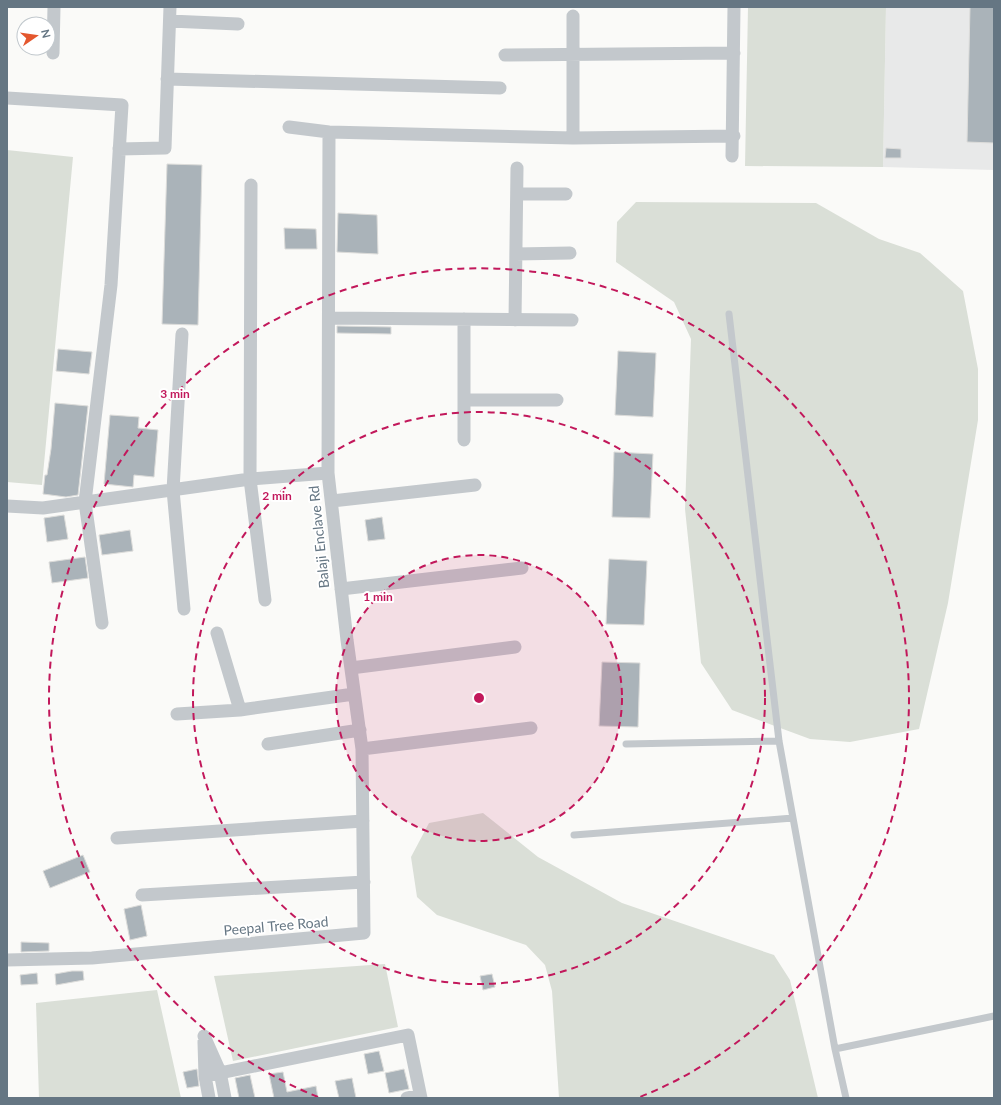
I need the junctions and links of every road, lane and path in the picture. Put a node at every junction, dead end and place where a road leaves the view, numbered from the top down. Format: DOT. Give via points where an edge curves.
graph roads {
  1 [pos="170,7"];
  2 [pos="734,7"];
  3 [pos="573,16"];
  4 [pos="170,21"];
  5 [pos="238,24"];
  6 [pos="734,53"];
  7 [pos="505,55"];
  8 [pos="574,55"];
  9 [pos="167,79"];
  10 [pos="500,88"];
  11 [pos="7,98"];
  12 [pos="289,127"];
  13 [pos="329,132"];
  14 [pos="734,136"];
  15 [pos="573,138"];
  16 [pos="119,148"];
  17 [pos="732,156"];
  18 [pos="517,168"];
  19 [pos="251,185"];
  20 [pos="517,194"];
  21 [pos="566,194"];
  22 [pos="570,253"];
  23 [pos="516,254"];
  24 [pos="729,314"];
  25 [pos="329,318"];
  26 [pos="464,319"];
  27 [pos="516,320"];
  28 [pos="572,320"];
  29 [pos="182,334"];
  30 [pos="464,400"];
  31 [pos="557,400"];
  32 [pos="464,440"];
  33 [pos="328,473"];
  34 [pos="250,479"];
  35 [pos="475,485"];
  36 [pos="173,490"];
  37 [pos="332,501"];
  38 [pos="86,502"];
  39 [pos="7,506"];
  40 [pos="522,568"];
  41 [pos="341,589"];
  42 [pos="265,600"];
  43 [pos="184,610"];
  44 [pos="102,623"];
  45 [pos="217,633"];
  46 [pos="515,647"];
  47 [pos="351,668"];
  48 [pos="354,694"];
  49 [pos="240,710"];
  50 [pos="177,714"];
  51 [pos="531,728"];
  52 [pos="360,730"];
  53 [pos="779,741"];
  54 [pos="268,744"];
  55 [pos="626,744"];
  56 [pos="362,749"];
  57 [pos="793,818"];
  58 [pos="363,821"];
  59 [pos="574,835"];
  60 [pos="117,838"];
  61 [pos="364,882"];
  62 [pos="142,895"];
  63 [pos="7,960"];
  64 [pos="994,1016"];
  65 [pos="835,1049"];
  66 [pos="220,1072"];
  67 [pos="204,1076"];
  68 [pos="420,1097"];
  69 [pos="209,1098"];
  70 [pos="225,1098"];
  71 [pos="407,1098"];
  72 [pos="846,1098"];
  1 -- 4 [label="street"];
  2 -- 6 [label="street"];
  3 -- 8 [label="street"];
  4 -- 5 [label="street"];
  4 -- 9 [label="street"];
  6 -- 8 [label="street"];
  6 -- 14 [label="street"];
  7 -- 8 [label="street"];
  8 -- 15 [label="street"];
  9 -- 10 [label="street"];
  9 -- 16 [label="street" via="165,148"];
  11 -- 16 [label="street" via="122,105"];
  12 -- 13 [label="street"];
  13 -- 15 [label="street"];
  13 -- 25 [label="street"];
  14 -- 15 [label="street"];
  14 -- 17 [label="street"];
  16 -- 38 [label="street" via="110,285"];
  18 -- 20 [label="street"];
  19 -- 34 [label="street"];
  20 -- 21 [label="street"];
  20 -- 23 [label="street"];
  22 -- 23 [label="street"];
  23 -- 27 [label="street"];
  24 -- 53 [label="lane"];
  25 -- 26 [label="street"];
  25 -- 33 [label="street"];
  26 -- 27 [label="street"];
  26 -- 30 [label="street"];
  27 -- 28 [label="street"];
  29 -- 36 [label="street"];
  30 -- 31 [label="street"];
  30 -- 32 [label="street"];
  33 -- 34 [label="street, Balaji Enclave Rd"];
  33 -- 37 [label="street, Balaji Enclave Rd"];
  34 -- 36 [label="street, Balaji Enclave Rd"];
  34 -- 42 [label="street"];
  35 -- 37 [label="street"];
  36 -- 38 [label="street, Balaji Enclave Rd"];
  36 -- 43 [label="street"];
  37 -- 41 [label="street, Balaji Enclave Rd"];
  38 -- 39 [label="street, Balaji Enclave Rd" via="43,508"];
  38 -- 44 [label="street"];
  40 -- 41 [label="street"];
  41 -- 47 [label="street, Balaji Enclave Rd"];
  45 -- 49 [label="street"];
  46 -- 47 [label="street"];
  47 -- 48 [label="street, Balaji Enclave Rd"];
  48 -- 49 [label="street"];
  48 -- 52 [label="street, Balaji Enclave Rd"];
  49 -- 50 [label="street"];
  51 -- 56 [label="street"];
  52 -- 54 [label="street"];
  52 -- 56 [label="street, Balaji Enclave Rd"];
  53 -- 55 [label="lane"];
  53 -- 57 [label="lane"];
  56 -- 58 [label="street, Peepal Tree Road"];
  57 -- 59 [label="lane"];
  57 -- 65 [label="lane"];
  58 -- 60 [label="street"];
  58 -- 61 [label="street, Peepal Tree Road"];
  61 -- 62 [label="street"];
  61 -- 63 [label="street, Peepal Tree Road" via="364,933 92,958"];
  64 -- 65 [label="lane"];
  65 -- 72 [label="lane"];
  66 -- 67 [label="street"];
  66 -- 67 [label="street" via="204,1036"];
  66 -- 68 [label="street" via="408,1035"];
  66 -- 70 [label="street"];
  67 -- 69 [label="street"];
  68 -- 71 [label="street"];
}
